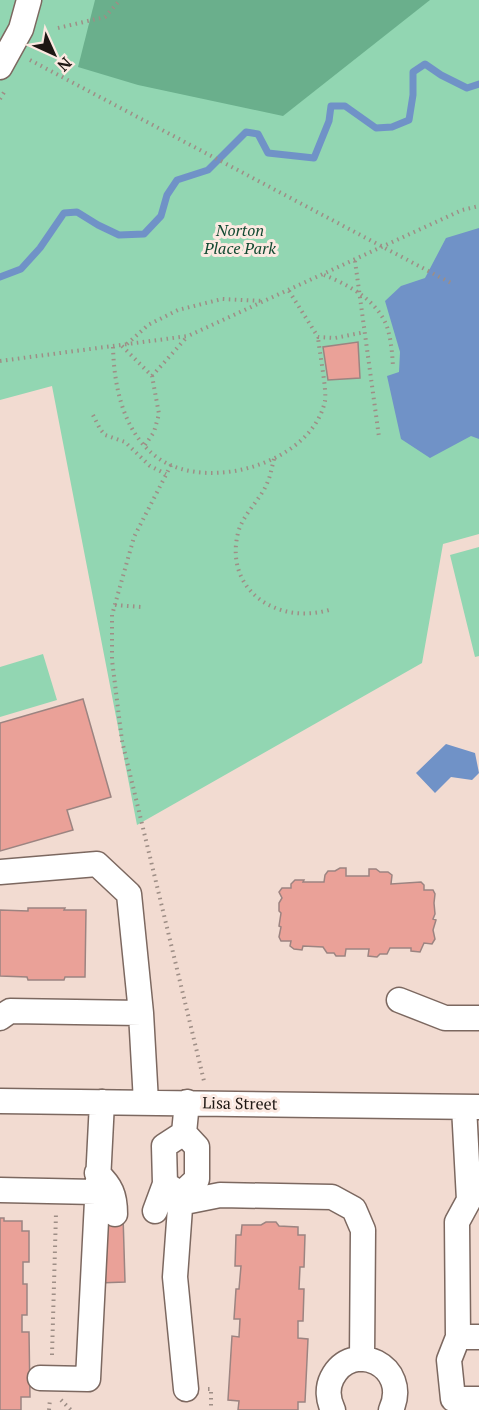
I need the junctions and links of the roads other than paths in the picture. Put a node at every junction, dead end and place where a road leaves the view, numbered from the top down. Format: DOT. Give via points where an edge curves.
graph roads {
  1 [pos="29,0"];
  2 [pos="0,67"];
  3 [pos="0,872"];
  4 [pos="399,1000"];
  5 [pos="141,1013"];
  6 [pos="0,1018"];
  7 [pos="479,1018"];
  8 [pos="0,1101"];
  9 [pos="102,1102"];
  10 [pos="146,1102"];
  11 [pos="199,1103"];
  12 [pos="471,1107"];
  13 [pos="184,1133"];
  14 [pos="97,1183"];
  15 [pos="0,1190"];
  16 [pos="175,1194"];
  17 [pos="474,1200"];
  18 [pos="155,1211"];
  19 [pos="115,1214"];
  20 [pos="468,1337"];
  21 [pos="362,1359"];
  22 [pos="45,1378"];
  23 [pos="186,1389"];
  24 [pos="479,1399"];
  25 [pos="333,1410"];
  26 [pos="392,1410"];
  1 -- 2 [label="street" via="21,29"];
  3 -- 5 [label="street" via="97,864 129,894"];
  4 -- 7 [label="street" via="445,1018"];
  5 -- 6 [label="street" via="10,1011"];
  5 -- 10 [label="street"];
  8 -- 9 [label="street, Lisa Street"];
  9 -- 10 [label="street, Lisa Street"];
  9 -- 14 [label="street"];
  10 -- 11 [label="street, Lisa Street"];
  11 -- 12 [label="street, Lisa Street"];
  11 -- 13 [label="street"];
  12 -- 17 [label="street"];
  13 -- 16 [label="street" via="164,1146"];
  13 -- 16 [label="street" via="197,1147 197,1179"];
  14 -- 15 [label="street" via="57,1191"];
  14 -- 19 [label="street" via="113,1191"];
  14 -- 22 [label="street" via="88,1379"];
  16 -- 18 [label="street"];
  16 -- 21 [label="street" via="332,1197 354,1209 363,1230"];
  16 -- 23 [label="street" via="176,1277"];
  17 -- 20 [label="street" via="457,1222"];
  20 -- 24 [label="street" via="449,1360 453,1399"];
  21 -- 25 [label="street" via="351,1361 334,1373 328,1394"];
  21 -- 26 [label="street" via="384,1366 392,1376 396,1398"];
}
